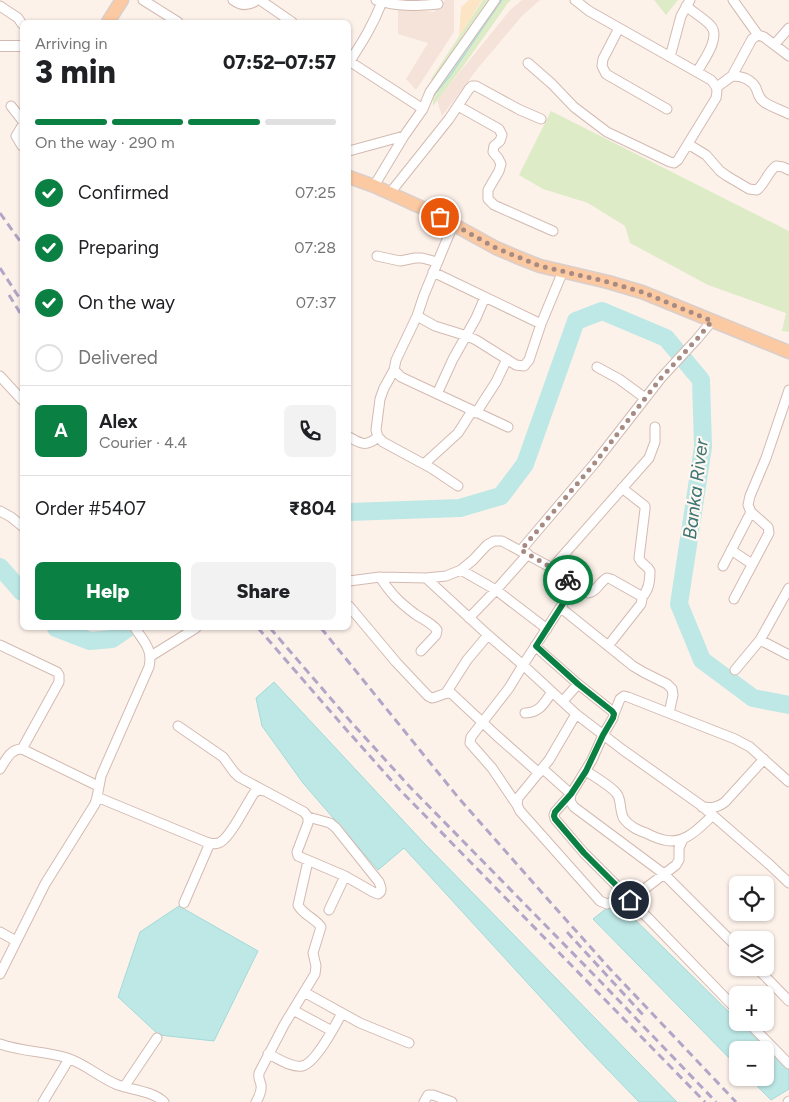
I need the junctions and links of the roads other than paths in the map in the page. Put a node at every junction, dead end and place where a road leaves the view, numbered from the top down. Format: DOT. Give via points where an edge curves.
graph roads {
  1 [pos="122,0"];
  2 [pos="143,0"];
  3 [pos="233,0"];
  4 [pos="259,0"];
  5 [pos="495,0"];
  6 [pos="575,0"];
  7 [pos="733,0"];
  8 [pos="379,1"];
  9 [pos="435,3"];
  10 [pos="688,3"];
  11 [pos="0,6"];
  12 [pos="109,20"];
  13 [pos="175,20"];
  14 [pos="289,20"];
  15 [pos="20,21"];
  16 [pos="619,28"];
  17 [pos="789,28"];
  18 [pos="758,35"];
  19 [pos="774,45"];
  20 [pos="0,46"];
  21 [pos="20,46"];
  22 [pos="789,56"];
  23 [pos="670,57"];
  24 [pos="351,58"];
  25 [pos="351,62"];
  26 [pos="528,63"];
  27 [pos="697,72"];
  28 [pos="732,76"];
  29 [pos="717,87"];
  30 [pos="10,106"];
  31 [pos="458,106"];
  32 [pos="423,109"];
  33 [pos="667,109"];
  34 [pos="789,114"];
  35 [pos="20,118"];
  36 [pos="541,119"];
  37 [pos="20,129"];
  38 [pos="404,136"];
  39 [pos="20,143"];
  40 [pos="688,144"];
  41 [pos="351,150"];
  42 [pos="789,170"];
  43 [pos="351,178"];
  44 [pos="374,186"];
  45 [pos="390,193"];
  46 [pos="453,225"];
  47 [pos="553,231"];
  48 [pos="377,256"];
  49 [pos="437,262"];
  50 [pos="563,271"];
  51 [pos="433,272"];
  52 [pos="484,297"];
  53 [pos="417,316"];
  54 [pos="712,321"];
  55 [pos="541,324"];
  56 [pos="467,336"];
  57 [pos="789,352"];
  58 [pos="507,359"];
  59 [pos="596,367"];
  60 [pos="394,370"];
  61 [pos="0,376"];
  62 [pos="789,390"];
  63 [pos="437,394"];
  64 [pos="20,398"];
  65 [pos="645,398"];
  66 [pos="474,412"];
  67 [pos="508,428"];
  68 [pos="655,428"];
  69 [pos="351,438"];
  70 [pos="378,438"];
  71 [pos="424,464"];
  72 [pos="458,486"];
  73 [pos="622,488"];
  74 [pos="0,511"];
  75 [pos="751,512"];
  76 [pos="20,524"];
  77 [pos="731,550"];
  78 [pos="525,552"];
  79 [pos="752,564"];
  80 [pos="723,566"];
  81 [pos="552,568"];
  82 [pos="461,570"];
  83 [pos="380,577"];
  84 [pos="426,578"];
  85 [pos="351,582"];
  86 [pos="575,585"];
  87 [pos="789,588"];
  88 [pos="496,590"];
  89 [pos="642,597"];
  90 [pos="734,599"];
  91 [pos="351,608"];
  92 [pos="561,608"];
  93 [pos="469,618"];
  94 [pos="546,629"];
  95 [pos="136,630"];
  96 [pos="192,630"];
  97 [pos="488,635"];
  98 [pos="760,640"];
  99 [pos="0,645"];
  100 [pos="536,646"];
  101 [pos="608,646"];
  102 [pos="421,651"];
  103 [pos="150,653"];
  104 [pos="789,655"];
  105 [pos="523,665"];
  106 [pos="735,670"];
  107 [pos="578,684"];
  108 [pos="552,692"];
  109 [pos="446,693"];
  110 [pos="563,702"];
  111 [pos="525,713"];
  112 [pos="669,713"];
  113 [pos="576,714"];
  114 [pos="614,714"];
  115 [pos="483,723"];
  116 [pos="178,726"];
  117 [pos="603,735"];
  118 [pos="22,750"];
  119 [pos="764,759"];
  120 [pos="0,769"];
  121 [pos="541,771"];
  122 [pos="586,771"];
  123 [pos="789,782"];
  124 [pos="98,786"];
  125 [pos="265,791"];
  126 [pos="571,794"];
  127 [pos="97,797"];
  128 [pos="517,805"];
  129 [pos="702,806"];
  130 [pos="713,816"];
  131 [pos="308,817"];
  132 [pos="683,840"];
  133 [pos="210,843"];
  134 [pos="308,861"];
  135 [pos="664,874"];
  136 [pos="344,876"];
  137 [pos="789,883"];
  138 [pos="628,899"];
  139 [pos="184,903"];
  140 [pos="329,910"];
  141 [pos="0,932"];
  142 [pos="729,939"];
  143 [pos="16,941"];
  144 [pos="0,974"];
  145 [pos="765,976"];
  146 [pos="304,992"];
  147 [pos="789,1001"];
  148 [pos="729,1002"];
  149 [pos="293,1010"];
  150 [pos="342,1013"];
  151 [pos="332,1031"];
  152 [pos="757,1031"];
  153 [pos="157,1038"];
  154 [pos="409,1043"];
  155 [pos="0,1044"];
  156 [pos="268,1054"];
  157 [pos="69,1058"];
  158 [pos="789,1064"];
  159 [pos="124,1087"];
  160 [pos="43,1102"];
  161 [pos="164,1102"];
  162 [pos="256,1102"];
  163 [pos="424,1102"];
  164 [pos="452,1102"];
  1 -- 12 [label="main road"];
  2 -- 13 [label="street"];
  3 -- 4 [label="street" via="244,5"];
  4 -- 14 [label="street"];
  5 -- 32 [label="street" via="430,92"];
  6 -- 16 [label="street"];
  7 -- 18 [label="street"];
  8 -- 9 [label="street" via="414,6"];
  8 -- 24 [label="street" via="370,29"];
  10 -- 23 [label="street"];
  10 -- 27 [label="street" via="714,31 713,43"];
  11 -- 15 [label="street"];
  16 -- 23 [label="street"];
  16 -- 33 [label="street" via="603,59 606,74"];
  17 -- 19 [label="street"];
  18 -- 19 [label="street"];
  18 -- 28 [label="street" via="752,39"];
  19 -- 22 [label="street"];
  20 -- 21 [label="street"];
  23 -- 27 [label="street"];
  25 -- 32 [label="street"];
  26 -- 40 [label="street" via="574,107 607,132 674,163"];
  27 -- 29 [label="street"];
  28 -- 29 [label="street"];
  28 -- 34 [label="street" via="750,81 764,102"];
  29 -- 40 [label="street" via="716,98"];
  30 -- 35 [label="street"];
  31 -- 36 [label="street" via="469,88 476,86"];
  31 -- 45 [label="street"];
  31 -- 47 [label="street" via="499,129 502,135 494,146 493,152 500,164 488,190 488,199 494,205"];
  32 -- 38 [label="street"];
  37 -- 39 [label="street" via="16,136"];
  38 -- 41 [label="street"];
  38 -- 44 [label="street"];
  40 -- 42 [label="street" via="706,155 720,171 749,189 757,190 763,185 776,166"];
  43 -- 44 [label="main road"];
  44 -- 45 [label="main road"];
  45 -- 46 [label="main road"];
  46 -- 49 [label="street"];
  46 -- 50 [label="main road" via="522,259"];
  48 -- 49 [label="street" via="400,261 422,258"];
  49 -- 51 [label="street"];
  50 -- 54 [label="main road" via="642,292"];
  50 -- 55 [label="street"];
  51 -- 52 [label="street"];
  51 -- 53 [label="street"];
  52 -- 55 [label="street"];
  52 -- 56 [label="street"];
  53 -- 56 [label="street" via="435,326"];
  53 -- 60 [label="street"];
  54 -- 57 [label="main road"];
  54 -- 65 [label="street"];
  55 -- 58 [label="street" via="524,366"];
  56 -- 58 [label="street"];
  56 -- 63 [label="street" via="452,359"];
  58 -- 66 [label="street" via="496,382"];
  59 -- 65 [label="street"];
  60 -- 63 [label="street" via="401,377"];
  60 -- 70 [label="street" via="380,399"];
  61 -- 64 [label="street"];
  62 -- 75 [label="street" via="750,496 748,505"];
  63 -- 66 [label="street"];
  65 -- 78 [label="street"];
  66 -- 67 [label="street"];
  66 -- 71 [label="street" via="458,433"];
  68 -- 73 [label="street" via="655,442 649,458"];
  69 -- 70 [label="street" via="364,444"];
  70 -- 71 [label="street"];
  71 -- 72 [label="street"];
  73 -- 81 [label="street"];
  73 -- 89 [label="street" via="645,506 639,558 650,571 650,577"];
  74 -- 76 [label="street"];
  75 -- 77 [label="street"];
  75 -- 79 [label="street" via="768,527"];
  77 -- 79 [label="street"];
  77 -- 80 [label="street"];
  78 -- 81 [label="street"];
  78 -- 82 [label="street" via="502,540 494,541"];
  78 -- 88 [label="street"];
  79 -- 90 [label="street"];
  81 -- 86 [label="street"];
  82 -- 84 [label="street" via="446,576"];
  82 -- 88 [label="street"];
  83 -- 84 [label="street"];
  83 -- 85 [label="street"];
  83 -- 102 [label="street" via="397,600 435,626 436,635"];
  84 -- 93 [label="street"];
  86 -- 89 [label="street" via="590,593 608,578"];
  86 -- 92 [label="street"];
  87 -- 98 [label="street"];
  88 -- 93 [label="street"];
  88 -- 94 [label="street"];
  89 -- 101 [label="street" via="641,604"];
  91 -- 109 [label="street" via="428,696 432,698"];
  92 -- 94 [label="street"];
  92 -- 101 [label="street"];
  93 -- 97 [label="street"];
  94 -- 100 [label="street"];
  95 -- 103 [label="street"];
  96 -- 103 [label="street"];
  97 -- 105 [label="street"];
  97 -- 109 [label="street"];
  98 -- 104 [label="street"];
  98 -- 106 [label="street"];
  99 -- 118 [label="street" via="57,672 59,676"];
  100 -- 105 [label="street"];
  100 -- 107 [label="street"];
  101 -- 112 [label="street" via="672,689"];
  103 -- 124 [label="street" via="149,667"];
  105 -- 108 [label="street"];
  105 -- 115 [label="street"];
  107 -- 110 [label="street"];
  107 -- 114 [label="street"];
  108 -- 110 [label="street"];
  108 -- 111 [label="street" via="538,710"];
  109 -- 115 [label="street" via="455,696"];
  110 -- 113 [label="street"];
  112 -- 114 [label="street" via="624,696"];
  112 -- 119 [label="street" via="736,739"];
  113 -- 117 [label="street"];
  113 -- 121 [label="street"];
  114 -- 117 [label="street"];
  115 -- 121 [label="street"];
  115 -- 128 [label="street" via="470,743"];
  116 -- 125 [label="street" via="223,757 239,777"];
  117 -- 122 [label="street"];
  117 -- 129 [label="street"];
  118 -- 120 [label="street" via="11,751"];
  118 -- 124 [label="street"];
  119 -- 123 [label="street"];
  119 -- 129 [label="street" via="725,802 718,807"];
  121 -- 126 [label="street"];
  121 -- 128 [label="street" via="518,798"];
  122 -- 126 [label="street"];
  122 -- 132 [label="street" via="616,792 622,817 637,830 664,840"];
  124 -- 127 [label="street"];
  125 -- 131 [label="street"];
  125 -- 133 [label="street" via="254,793 222,842"];
  126 -- 135 [label="street" via="570,801 574,807"];
  126 -- 138 [label="street" via="555,812 555,819"];
  127 -- 133 [label="street"];
  127 -- 143 [label="street" via="45,884"];
  128 -- 138 [label="street" via="603,903"];
  129 -- 130 [label="street"];
  130 -- 132 [label="street"];
  130 -- 137 [label="street"];
  131 -- 134 [label="street" via="297,852"];
  131 -- 136 [label="street" via="336,828 379,882 381,891 378,894 373,892"];
  132 -- 135 [label="street" via="679,860"];
  133 -- 139 [label="street"];
  134 -- 136 [label="street"];
  134 -- 146 [label="street" via="298,905 321,928 313,953 315,974"];
  135 -- 138 [label="street"];
  135 -- 142 [label="street"];
  136 -- 140 [label="street"];
  138 -- 148 [label="street"];
  141 -- 143 [label="street"];
  143 -- 144 [label="street"];
  145 -- 147 [label="street"];
  146 -- 149 [label="street"];
  146 -- 150 [label="street"];
  149 -- 151 [label="street"];
  149 -- 156 [label="street"];
  150 -- 151 [label="street"];
  150 -- 154 [label="street"];
  151 -- 156 [label="street" via="308,1064 301,1067"];
  152 -- 158 [label="street"];
  153 -- 159 [label="street"];
  155 -- 157 [label="street"];
  156 -- 162 [label="street" via="258,1073 261,1093"];
  157 -- 159 [label="street"];
  157 -- 160 [label="street"];
  159 -- 161 [label="street" via="152,1094"];
  163 -- 164 [label="street" via="428,1095"];
}
